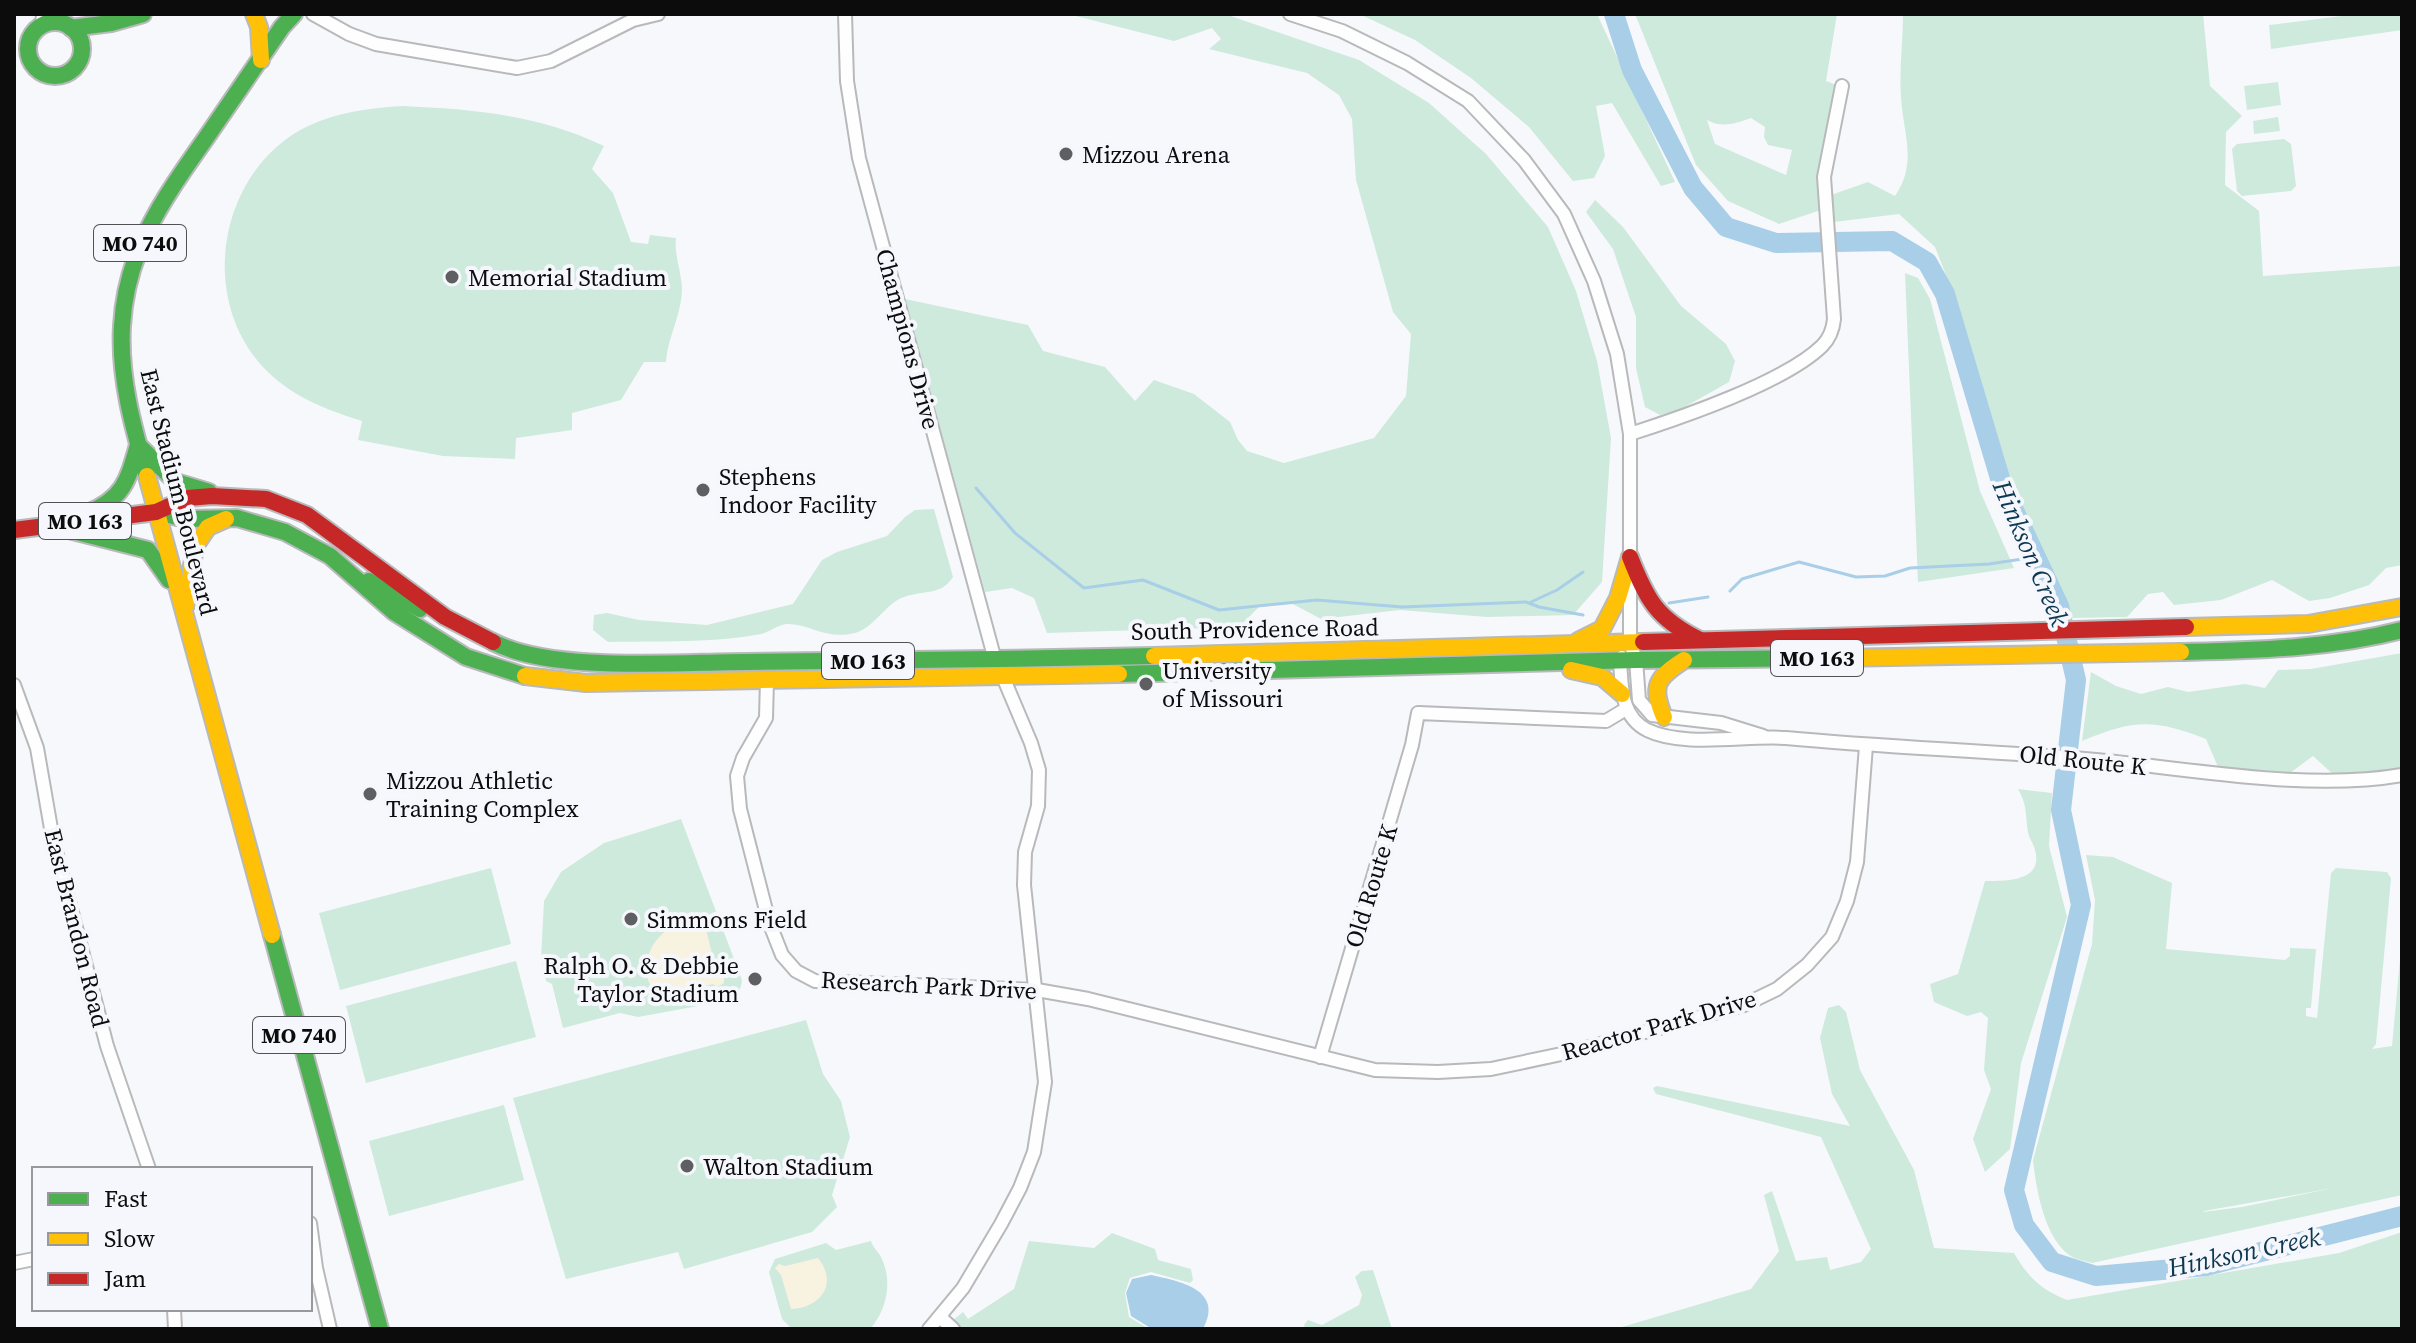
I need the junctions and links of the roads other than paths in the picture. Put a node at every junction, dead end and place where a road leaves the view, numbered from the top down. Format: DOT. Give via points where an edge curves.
graph roads {
  1 [pos="143,14"];
  2 [pos="254,14"];
  3 [pos="294,14"];
  4 [pos="313,14"];
  5 [pos="658,14"];
  6 [pos="845,14"];
  7 [pos="1290,14"];
  8 [pos="64,22"];
  9 [pos="111,23"];
  10 [pos="39,24"];
  11 [pos="14,40"];
  12 [pos="82,50"];
  13 [pos="22,56"];
  14 [pos="261,60"];
  15 [pos="1842,86"];
  16 [pos="1630,434"];
  17 [pos="138,445"];
  18 [pos="226,497"];
  19 [pos="156,512"];
  20 [pos="227,519"];
  21 [pos="51,525"];
  22 [pos="14,530"];
  23 [pos="1630,557"];
  24 [pos="356,580"];
  25 [pos="2402,607"];
  26 [pos="185,616"];
  27 [pos="445,617"];
  28 [pos="2402,630"];
  29 [pos="1703,641"];
  30 [pos="1630,643"];
  31 [pos="1567,645"];
  32 [pos="995,660"];
  33 [pos="1628,660"];
  34 [pos="1684,660"];
  35 [pos="1554,662"];
  36 [pos="1003,677"];
  37 [pos="767,679"];
  38 [pos="14,685"];
  39 [pos="1624,702"];
  40 [pos="20,714"];
  41 [pos="1664,717"];
  42 [pos="1763,736"];
  43 [pos="1866,746"];
  44 [pos="2402,775"];
  45 [pos="1037,990"];
  46 [pos="1320,1057"];
  47 [pos="148,1167"];
  48 [pos="312,1238"];
  49 [pos="940,1317"];
  50 [pos="330,1329"];
  51 [pos="380,1329"];
  52 [pos="929,1329"];
  53 [pos="953,1329"];
  1 -- 9 [label="main road"];
  2 -- 14 [label="main road"];
  3 -- 14 [label="main road, East Stadium Boulevard / MO 740"];
  4 -- 5 [label="street" via="376,44 517,68 551,61 633,20"];
  6 -- 32 [label="street, Champions Drive" via="847,81 859,158"];
  7 -- 16 [label="street" via="1342,31 1468,101 1524,160 1564,214 1594,281 1617,354"];
  8 -- 9 [label="main road"];
  8 -- 10 [label="main road"];
  8 -- 12 [label="main road"];
  9 -- 12 [label="main road"];
  10 -- 11 [label="main road"];
  10 -- 13 [label="main road"];
  12 -- 13 [label="main road" via="75,66 60,75 42,73"];
  14 -- 17 [label="main road, East Stadium Boulevard / MO 740" via="155,212 130,271 120,346"];
  15 -- 16 [label="street" via="1824,194 1832,331 1811,355 1750,388"];
  16 -- 23 [label="street"];
  17 -- 18 [label="main road" via="176,482"];
  17 -- 19 [label="main road, East Stadium Boulevard / MO 740"];
  17 -- 21 [label="main road" via="125,489 117,498"];
  18 -- 19 [label="main road, South Providence Road / MO 163" via="187,498"];
  18 -- 27 [label="main road, South Providence Road / MO 163" via="266,499 307,515"];
  19 -- 20 [label="main road, South Providence Road / MO 163" via="186,519"];
  19 -- 21 [label="main road, South Providence Road / MO 163"];
  19 -- 26 [label="main road, East Stadium Boulevard / MO 740"];
  20 -- 24 [label="main road, South Providence Road / MO 163" via="285,532 330,556"];
  20 -- 26 [label="main road" via="208,527 195,546"];
  21 -- 22 [label="main road, South Providence Road / MO 163"];
  21 -- 26 [label="main road" via="148,550 167,575"];
  23 -- 29 [label="main road" via="1660,616"];
  23 -- 30 [label="street"];
  23 -- 31 [label="main road" via="1602,629"];
  24 -- 27 [label="main road" via="374,582 413,606"];
  24 -- 37 [label="main road, South Providence Road / MO 163" via="394,612 466,657 510,673 586,683"];
  25 -- 29 [label="main road, South Providence Road / MO 163" via="2308,624"];
  26 -- 51 [label="main road, East Stadium Boulevard / MO 740"];
  27 -- 32 [label="main road, South Providence Road / MO 163" via="501,646 536,657 613,663"];
  28 -- 34 [label="main road, South Providence Road / MO 163" via="2309,648"];
  29 -- 30 [label="main road, South Providence Road / MO 163"];
  30 -- 31 [label="main road, South Providence Road / MO 163"];
  30 -- 33 [label="street"];
  31 -- 32 [label="main road, South Providence Road / MO 163"];
  33 -- 34 [label="main road, South Providence Road / MO 163"];
  33 -- 35 [label="main road, South Providence Road / MO 163"];
  33 -- 39 [label="street"];
  33 -- 41 [label="street" via="1639,700 1652,715"];
  34 -- 41 [label="main road" via="1656,685"];
  35 -- 36 [label="main road, South Providence Road / MO 163"];
  35 -- 39 [label="main road" via="1602,677"];
  36 -- 37 [label="main road, South Providence Road / MO 163"];
  36 -- 45 [label="street" via="1039,770 1024,885"];
  37 -- 45 [label="street, Research Park Drive" via="766,718 737,776 740,809 782,955 815,981"];
  38 -- 40 [label="street, East Brandon Road"];
  39 -- 42 [label="street, Old Route K" via="1646,729 1657,733 1724,740"];
  39 -- 46 [label="street, Old Route K" via="1606,721 1418,713"];
  40 -- 47 [label="street, East Brandon Road" via="37,748 72,916 107,1046"];
  41 -- 42 [label="street, Old Route K" via="1721,723"];
  42 -- 43 [label="street, Old Route K"];
  43 -- 44 [label="street, Old Route K" via="1986,751 2316,780"];
  43 -- 46 [label="street, Reactor Park Drive" via="1857,862 1847,901 1832,937 1777,989 1744,1005 1491,1069 1375,1070"];
  45 -- 46 [label="street, Research Park Drive"];
  45 -- 49 [label="street" via="1045,1082 1034,1152 1001,1224"];
  48 -- 50 [label="street"];
  49 -- 52 [label="street"];
  49 -- 53 [label="street"];
}
